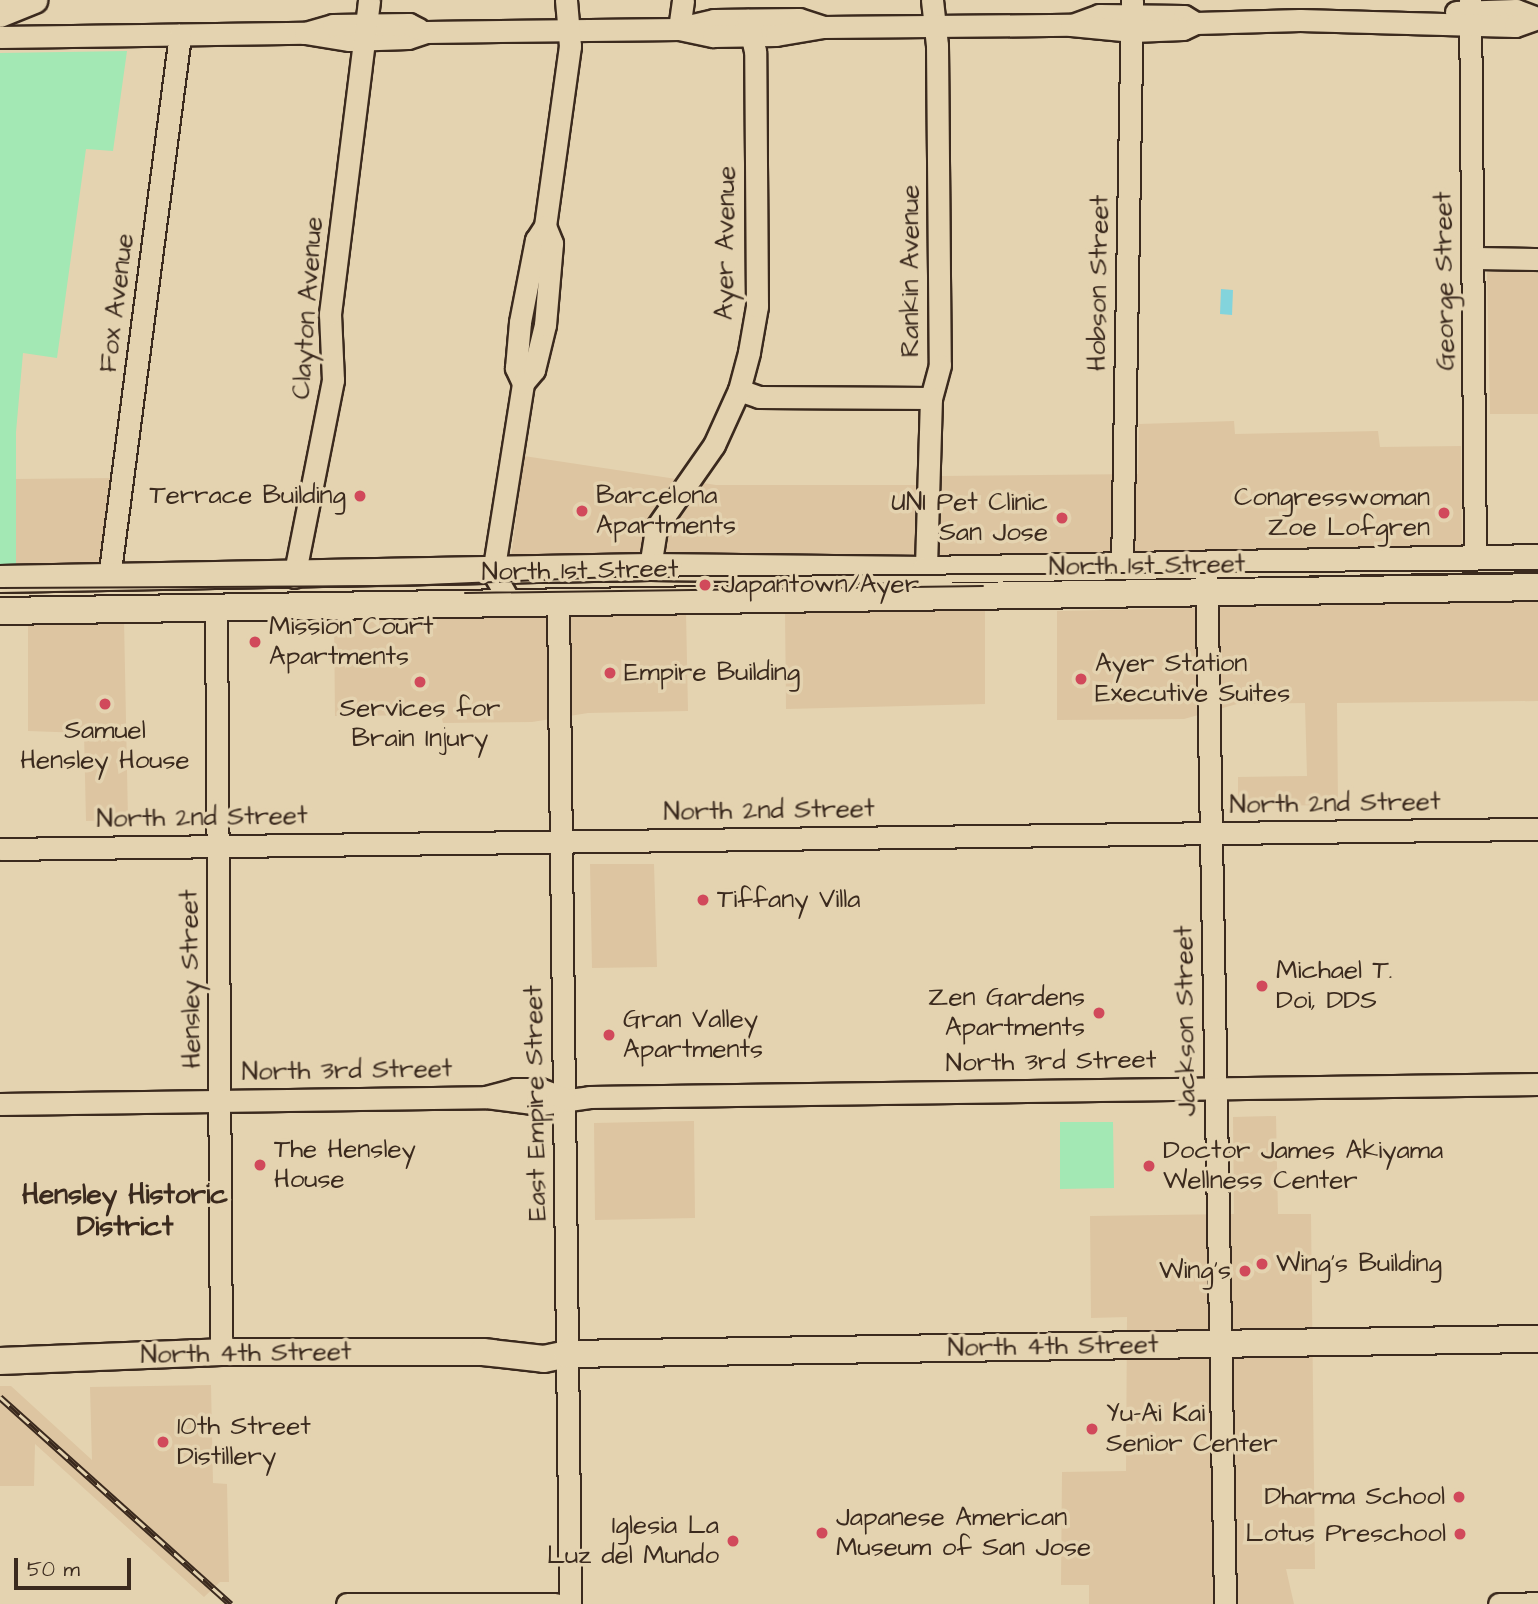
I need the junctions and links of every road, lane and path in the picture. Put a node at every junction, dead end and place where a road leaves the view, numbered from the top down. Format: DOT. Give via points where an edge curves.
graph roads {
  1 [pos="34,0"];
  2 [pos="369,0"];
  3 [pos="566,0"];
  4 [pos="683,0"];
  5 [pos="932,0"];
  6 [pos="1301,10"];
  7 [pos="1470,13"];
  8 [pos="0,14"];
  9 [pos="1132,15"];
  10 [pos="1538,18"];
  11 [pos="935,26"];
  12 [pos="751,28"];
  13 [pos="679,29"];
  14 [pos="568,30"];
  15 [pos="365,33"];
  16 [pos="180,35"];
  17 [pos="0,37"];
  18 [pos="1473,258"];
  19 [pos="1538,259"];
  20 [pos="739,390"];
  21 [pos="931,398"];
  22 [pos="1538,558"];
  23 [pos="1475,561"];
  24 [pos="1206,564"];
  25 [pos="650,567"];
  26 [pos="1122,567"];
  27 [pos="926,570"];
  28 [pos="493,573"];
  29 [pos="294,577"];
  30 [pos="109,578"];
  31 [pos="0,579"];
  32 [pos="1538,587"];
  33 [pos="1208,592"];
  34 [pos="938,595"];
  35 [pos="558,601"];
  36 [pos="510,602"];
  37 [pos="216,605"];
  38 [pos="0,611"];
  39 [pos="1538,829"];
  40 [pos="1212,834"];
  41 [pos="561,841"];
  42 [pos="218,845"];
  43 [pos="0,849"];
  44 [pos="1538,1084"];
  45 [pos="1215,1088"];
  46 [pos="564,1098"];
  47 [pos="220,1101"];
  48 [pos="0,1104"];
  49 [pos="1538,1339"];
  50 [pos="1219,1343"];
  51 [pos="221,1352"];
  52 [pos="567,1354"];
  53 [pos="3,1358"];
  54 [pos="1538,1603"];
  55 [pos="347,1604"];
  56 [pos="555,1604"];
  57 [pos="570,1604"];
  58 [pos="1224,1604"];
  59 [pos="1499,1604"];
  1 -- 8 [label="main road"];
  2 -- 15 [label="street, Clayton Avenue"];
  3 -- 14 [label="street"];
  4 -- 13 [label="street"];
  5 -- 11 [label="street, Rankin Avenue"];
  6 -- 7 [label="street" via="1410,20"];
  6 -- 9 [label="street" via="1196,23 1183,29"];
  7 -- 10 [label="street" via="1515,26"];
  7 -- 18 [label="street, George Street"];
  9 -- 11 [label="street" via="1071,25"];
  9 -- 26 [label="street, Hobson Street"];
  11 -- 12 [label="street" via="823,27 796,35"];
  11 -- 21 [label="street, Rankin Avenue" via="940,365"];
  12 -- 13 [label="street" via="713,36"];
  12 -- 20 [label="street, Ayer Avenue" via="757,306"];
  13 -- 14 [label="street"];
  14 -- 15 [label="street" via="426,32 408,38"];
  14 -- 28 [label="street" via="545,226 536,240 525,286 516,368 523,383"];
  15 -- 16 [label="street" via="326,39 305,33"];
  15 -- 29 [label="street, Clayton Avenue" via="330,314 333,380"];
  16 -- 17 [label="street"];
  16 -- 30 [label="street, Fox Avenue"];
  18 -- 19 [label="street"];
  18 -- 23 [label="street, George Street"];
  20 -- 21 [label="street" via="759,397"];
  20 -- 25 [label="street, Ayer Avenue" via="714,445 656,528"];
  21 -- 27 [label="street, Rankin Avenue"];
  22 -- 23 [label="main road, North 1st Street"];
  23 -- 24 [label="main road, North 1st Street"];
  24 -- 26 [label="main road, North 1st Street"];
  24 -- 33 [label="street, Jackson Street"];
  25 -- 27 [label="main road, North 1st Street"];
  25 -- 28 [label="main road, North 1st Street"];
  26 -- 27 [label="main road, North 1st Street"];
  27 -- 34 [label="street, Rankin Avenue"];
  28 -- 29 [label="main road, North 1st Street"];
  28 -- 36 [label="street"];
  29 -- 30 [label="main road, North 1st Street"];
  30 -- 31 [label="main road, North 1st Street"];
  32 -- 33 [label="main road, North 1st Street"];
  33 -- 34 [label="main road, North 1st Street"];
  33 -- 40 [label="street, Jackson Street"];
  34 -- 35 [label="main road, North 1st Street"];
  35 -- 36 [label="main road, North 1st Street"];
  35 -- 41 [label="street, East Empire Street"];
  36 -- 37 [label="main road, North 1st Street"];
  37 -- 38 [label="main road, North 1st Street"];
  37 -- 42 [label="street, Hensley Street"];
  39 -- 40 [label="street, North 2nd Street"];
  40 -- 41 [label="street, North 2nd Street"];
  40 -- 45 [label="street, Jackson Street"];
  41 -- 42 [label="street, North 2nd Street"];
  41 -- 46 [label="street, East Empire Street"];
  42 -- 43 [label="street, North 2nd Street"];
  42 -- 47 [label="street, Hensley Street"];
  44 -- 45 [label="street, North 3rd Street"];
  45 -- 46 [label="street, North 3rd Street"];
  45 -- 50 [label="street, Jackson Street"];
  46 -- 47 [label="street, North 3rd Street" via="519,1105 486,1097"];
  46 -- 52 [label="street, East Empire Street"];
  47 -- 48 [label="street, North 3rd Street"];
  47 -- 51 [label="street, Hensley Street"];
  49 -- 50 [label="main road, North 4th Street"];
  50 -- 52 [label="main road, North 4th Street"];
  50 -- 58 [label="street, Jackson Street"];
  51 -- 52 [label="main road, North 4th Street" via="483,1352 526,1358"];
  51 -- 53 [label="main road, North 4th Street"];
  52 -- 57 [label="street, East Empire Street"];
  54 -- 59 [label="street"];
  55 -- 56 [label="street"];
}
